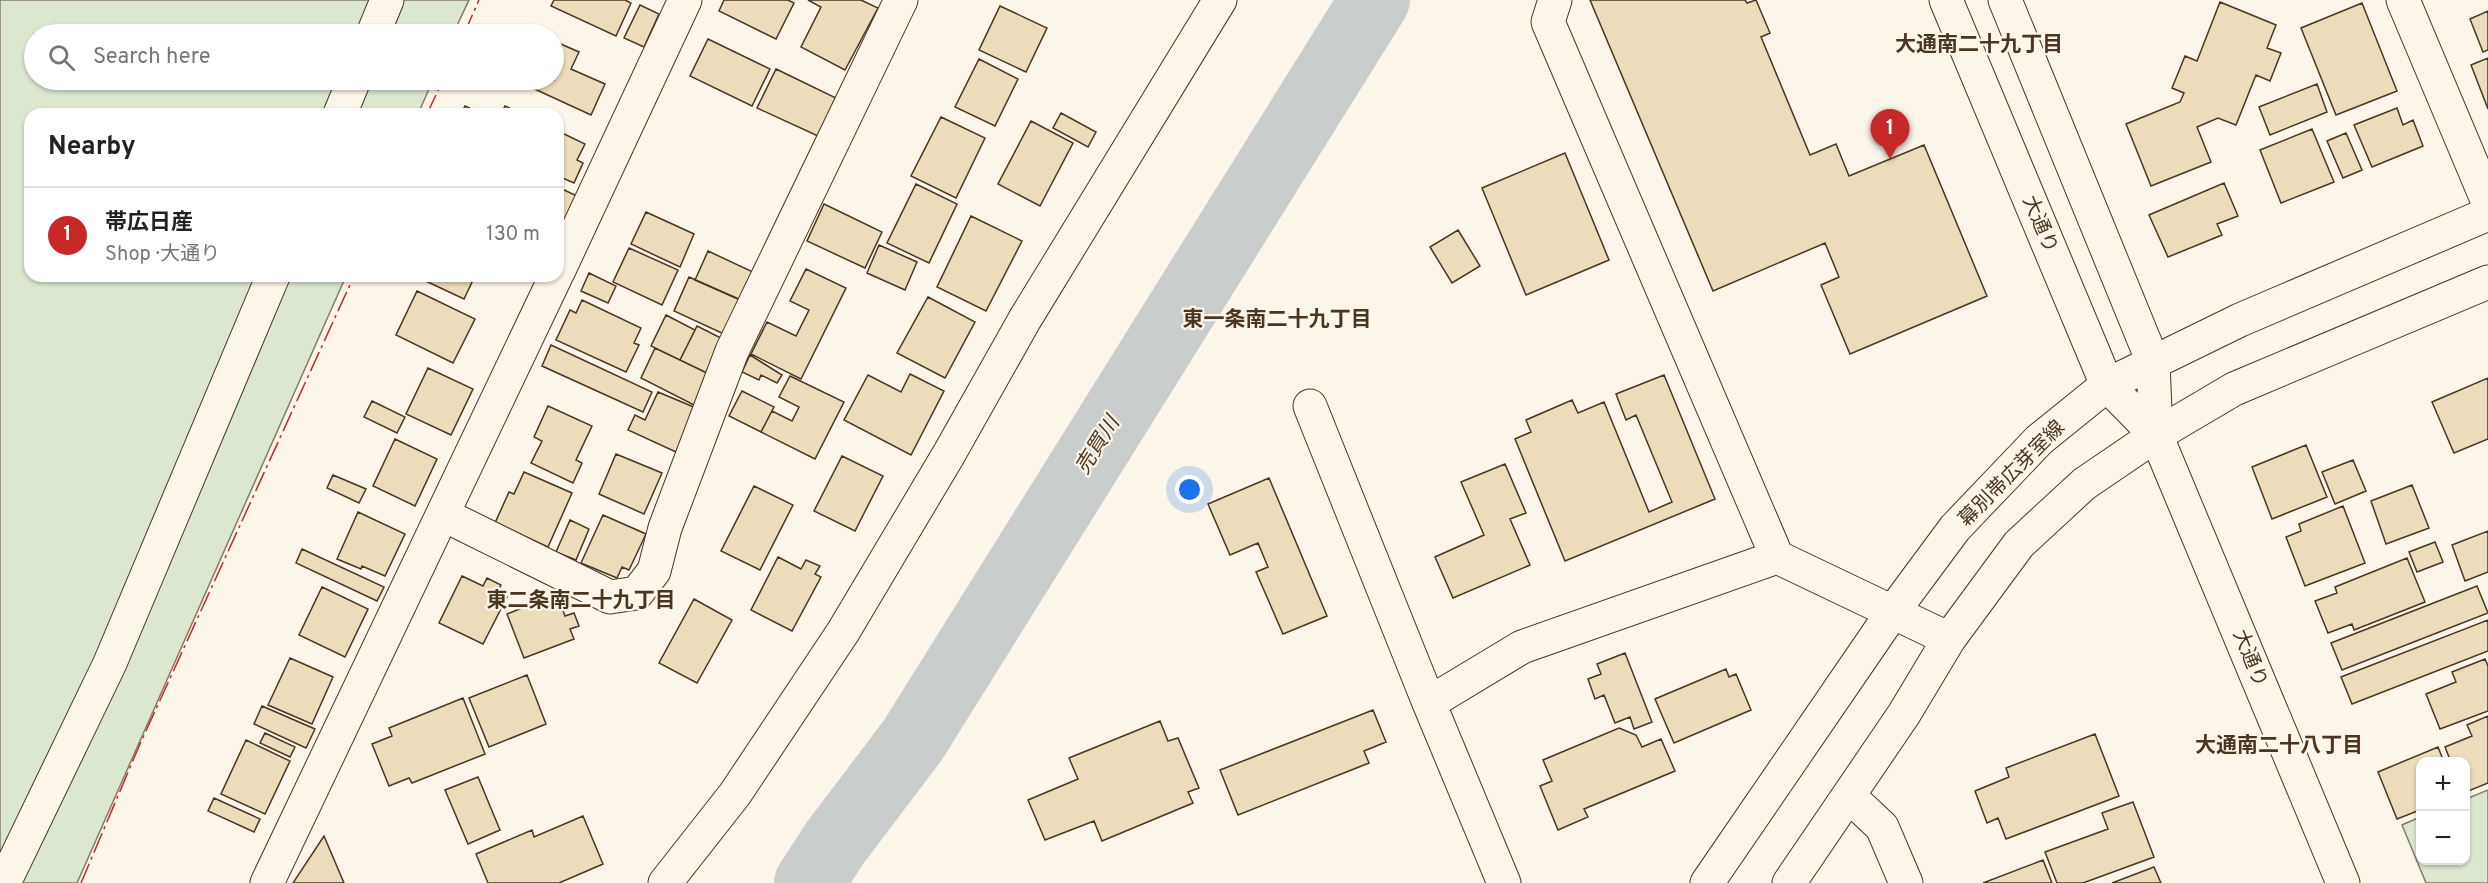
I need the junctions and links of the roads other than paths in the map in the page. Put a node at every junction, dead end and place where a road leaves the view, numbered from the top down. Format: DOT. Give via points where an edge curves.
graph roads {
  1 [pos="387,0"];
  2 [pos="685,0"];
  3 [pos="901,0"];
  4 [pos="1220,0"];
  5 [pos="1555,0"];
  6 [pos="1946,0"];
  7 [pos="2004,0"];
  8 [pos="2403,0"];
  9 [pos="377,24"];
  10 [pos="350,90"];
  11 [pos="342,108"];
  12 [pos="2488,202"];
  13 [pos="2488,214"];
  14 [pos="564,259"];
  15 [pos="270,282"];
  16 [pos="553,282"];
  17 [pos="2488,282"];
  18 [pos="2153,362"];
  19 [pos="2107,385"];
  20 [pos="1310,406"];
  21 [pos="2156,435"];
  22 [pos="444,515"];
  23 [pos="1777,557"];
  24 [pos="1892,613"];
  25 [pos="1949,639"];
  26 [pos="1429,703"];
  27 [pos="1849,796"];
  28 [pos="4,883"];
  29 [pos="267,883"];
  30 [pos="665,883"];
  31 [pos="1504,883"];
  32 [pos="1707,883"];
  33 [pos="1789,883"];
  34 [pos="1906,883"];
  35 [pos="2343,883"];
  1 -- 9 [label="main road"];
  2 -- 14 [label="main road"];
  3 -- 22 [label="main road" via="732,351 665,528 654,571 637,593 610,597"];
  4 -- 30 [label="main road" via="1025,319 843,632 735,794"];
  5 -- 23 [label="main road" via="1548,22"];
  6 -- 19 [label="main road, 大通り"];
  7 -- 18 [label="main road, 大通り"];
  8 -- 12 [label="main road"];
  10 -- 11 [label="main road"];
  13 -- 18 [label="main road, 幕別帯広芽室線" via="2240,320"];
  15 -- 28 [label="main road" via="110,663"];
  16 -- 22 [label="main road"];
  17 -- 21 [label="main road" via="2234,389"];
  18 -- 19 [label="main road, 幕別帯広芽室線"];
  18 -- 21 [label="main road, 大通り"];
  19 -- 21 [label="main road, 大通り"];
  19 -- 24 [label="main road, 幕別帯広芽室線" via="2039,440 1955,528"];
  20 -- 26 [label="main road"];
  21 -- 25 [label="main road" via="2084,484 2019,544"];
  21 -- 35 [label="main road, 大通り"];
  22 -- 29 [label="main road"];
  23 -- 24 [label="main road"];
  23 -- 26 [label="main road" via="1522,647"];
  24 -- 25 [label="main road"];
  24 -- 32 [label="main road, 幕別帯広芽室線"];
  25 -- 27 [label="main road"];
  26 -- 31 [label="main road"];
  27 -- 33 [label="main road"];
  27 -- 34 [label="main road" via="1882,827"];
}
